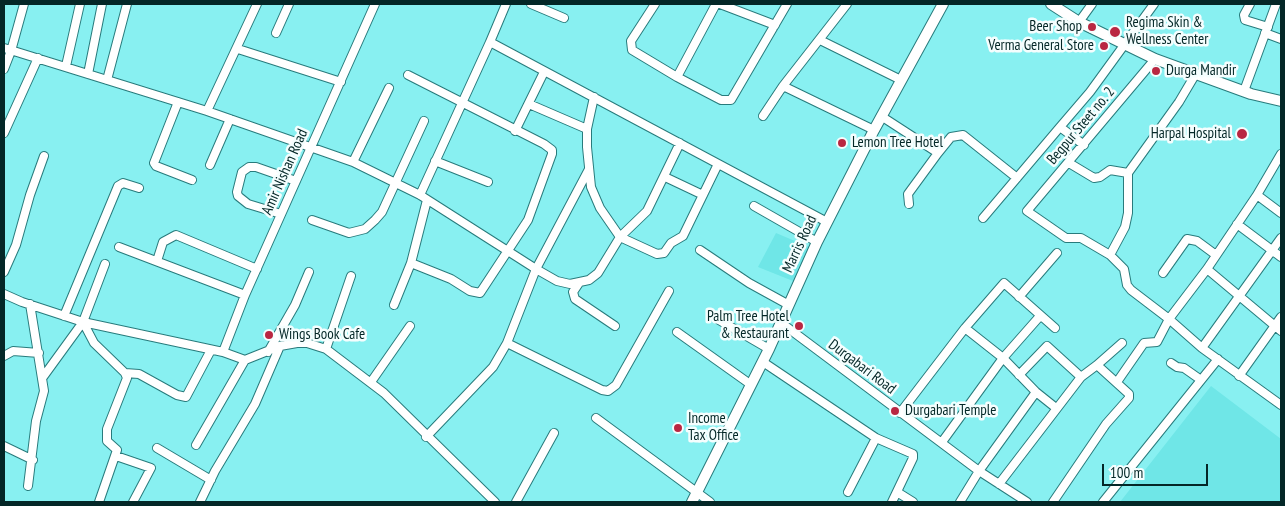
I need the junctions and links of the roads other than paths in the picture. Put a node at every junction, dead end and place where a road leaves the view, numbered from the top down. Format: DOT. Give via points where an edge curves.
graph roads {
  1 [pos="24,4"];
  2 [pos="80,4"];
  3 [pos="102,4"];
  4 [pos="127,4"];
  5 [pos="257,4"];
  6 [pos="289,4"];
  7 [pos="375,4"];
  8 [pos="506,4"];
  9 [pos="531,4"];
  10 [pos="654,4"];
  11 [pos="718,4"];
  12 [pos="787,4"];
  13 [pos="848,4"];
  14 [pos="943,4"];
  15 [pos="1051,4"];
  16 [pos="1092,4"];
  17 [pos="1154,4"];
  18 [pos="1250,4"];
  19 [pos="1276,4"];
  20 [pos="564,18"];
  21 [pos="1079,22"];
  22 [pos="775,26"];
  23 [pos="1266,30"];
  24 [pos="276,33"];
  25 [pos="1281,39"];
  26 [pos="820,40"];
  27 [pos="490,42"];
  28 [pos="1124,45"];
  29 [pos="8,49"];
  30 [pos="238,49"];
  31 [pos="38,58"];
  32 [pos="1154,59"];
  33 [pos="66,66"];
  34 [pos="4,69"];
  35 [pos="544,72"];
  36 [pos="88,74"];
  37 [pos="408,75"];
  38 [pos="1194,75"];
  39 [pos="677,77"];
  40 [pos="107,80"];
  41 [pos="901,80"];
  42 [pos="341,82"];
  43 [pos="783,86"];
  44 [pos="388,88"];
  45 [pos="1244,91"];
  46 [pos="594,97"];
  47 [pos="1281,100"];
  48 [pos="178,102"];
  49 [pos="461,102"];
  50 [pos="529,104"];
  51 [pos="207,112"];
  52 [pos="763,116"];
  53 [pos="881,116"];
  54 [pos="230,120"];
  55 [pos="424,121"];
  56 [pos="1060,127"];
  57 [pos="587,129"];
  58 [pos="874,130"];
  59 [pos="515,131"];
  60 [pos="4,133"];
  61 [pos="680,143"];
  62 [pos="1084,145"];
  63 [pos="311,146"];
  64 [pos="938,153"];
  65 [pos="1281,154"];
  66 [pos="44,156"];
  67 [pos="435,160"];
  68 [pos="354,162"];
  69 [pos="1069,162"];
  70 [pos="718,164"];
  71 [pos="210,166"];
  72 [pos="589,169"];
  73 [pos="1128,173"];
  74 [pos="665,177"];
  75 [pos="1017,178"];
  76 [pos="192,180"];
  77 [pos="296,181"];
  78 [pos="396,182"];
  79 [pos="488,182"];
  80 [pos="139,188"];
  81 [pos="420,195"];
  82 [pos="703,195"];
  83 [pos="1257,195"];
  84 [pos="427,200"];
  85 [pos="909,204"];
  86 [pos="754,206"];
  87 [pos="1281,212"];
  88 [pos="281,214"];
  89 [pos="983,218"];
  90 [pos="312,220"];
  91 [pos="827,222"];
  92 [pos="1237,224"];
  93 [pos="620,237"];
  94 [pos="1281,238"];
  95 [pos="817,242"];
  96 [pos="119,247"];
  97 [pos="700,250"];
  98 [pos="1272,250"];
  99 [pos="507,251"];
  100 [pos="1057,253"];
  101 [pos="1110,255"];
  102 [pos="1216,255"];
  103 [pos="1281,257"];
  104 [pos="157,260"];
  105 [pos="411,263"];
  106 [pos="105,264"];
  107 [pos="536,269"];
  108 [pos="1207,269"];
  109 [pos="257,270"];
  110 [pos="4,272"];
  111 [pos="309,272"];
  112 [pos="1163,273"];
  113 [pos="351,276"];
  114 [pos="579,283"];
  115 [pos="668,291"];
  116 [pos="4,294"];
  117 [pos="1239,294"];
  118 [pos="245,296"];
  119 [pos="1019,297"];
  120 [pos="30,304"];
  121 [pos="394,305"];
  122 [pos="788,305"];
  123 [pos="64,316"];
  124 [pos="1040,316"];
  125 [pos="1281,317"];
  126 [pos="1169,319"];
  127 [pos="719,320"];
  128 [pos="82,322"];
  129 [pos="780,322"];
  130 [pos="410,326"];
  131 [pos="615,326"];
  132 [pos="965,328"];
  133 [pos="1055,328"];
  134 [pos="1278,328"];
  135 [pos="677,332"];
  136 [pos="507,343"];
  137 [pos="1122,343"];
  138 [pos="280,346"];
  139 [pos="1202,348"];
  140 [pos="326,349"];
  141 [pos="769,349"];
  142 [pos="211,350"];
  143 [pos="223,352"];
  144 [pos="268,352"];
  145 [pos="39,353"];
  146 [pos="4,356"];
  147 [pos="1003,358"];
  148 [pos="1218,359"];
  149 [pos="244,360"];
  150 [pos="763,362"];
  151 [pos="1171,363"];
  152 [pos="1097,365"];
  153 [pos="125,373"];
  154 [pos="1019,375"];
  155 [pos="1239,376"];
  156 [pos="43,377"];
  157 [pos="1081,377"];
  158 [pos="1201,380"];
  159 [pos="371,382"];
  160 [pos="1116,382"];
  161 [pos="750,384"];
  162 [pos="1036,392"];
  163 [pos="1281,403"];
  164 [pos="1056,408"];
  165 [pos="900,412"];
  166 [pos="596,418"];
  167 [pos="554,433"];
  168 [pos="426,437"];
  169 [pos="876,438"];
  170 [pos="942,442"];
  171 [pos="196,445"];
  172 [pos="4,446"];
  173 [pos="157,448"];
  174 [pos="116,456"];
  175 [pos="33,460"];
  176 [pos="979,471"];
  177 [pos="211,480"];
  178 [pos="999,484"];
  179 [pos="28,486"];
  180 [pos="848,492"];
  181 [pos="897,492"];
  182 [pos="695,498"];
  183 [pos="99,502"];
  184 [pos="133,502"];
  185 [pos="200,502"];
  186 [pos="494,502"];
  187 [pos="516,502"];
  188 [pos="710,502"];
  189 [pos="892,502"];
  190 [pos="913,502"];
  191 [pos="960,502"];
  192 [pos="1027,502"];
  193 [pos="1054,502"];
  194 [pos="1103,502"];
  1 -- 29 [label="street"];
  2 -- 33 [label="street"];
  3 -- 36 [label="street"];
  4 -- 40 [label="street"];
  5 -- 30 [label="street"];
  6 -- 24 [label="street"];
  7 -- 42 [label="street, Amir Nishan Road"];
  8 -- 27 [label="street"];
  9 -- 20 [label="street"];
  10 -- 39 [label="street" via="631,41 632,50"];
  11 -- 22 [label="street"];
  11 -- 39 [label="street"];
  12 -- 22 [label="street"];
  13 -- 26 [label="street"];
  14 -- 41 [label="street, Marris Road"];
  15 -- 21 [label="street"];
  16 -- 21 [label="street"];
  17 -- 28 [label="street"];
  18 -- 23 [label="street" via="1245,20"];
  19 -- 23 [label="street"];
  21 -- 28 [label="street"];
  22 -- 39 [label="street" via="732,100 721,100"];
  23 -- 25 [label="street"];
  23 -- 45 [label="street"];
  26 -- 41 [label="street"];
  26 -- 43 [label="street"];
  27 -- 35 [label="street"];
  27 -- 49 [label="street"];
  28 -- 32 [label="street"];
  28 -- 56 [label="street"];
  29 -- 31 [label="street"];
  29 -- 34 [label="street"];
  30 -- 42 [label="street"];
  30 -- 51 [label="street"];
  31 -- 33 [label="street"];
  31 -- 60 [label="street"];
  32 -- 38 [label="street"];
  32 -- 62 [label="street, Begpur Steet no. 2"];
  33 -- 36 [label="street"];
  35 -- 46 [label="street"];
  35 -- 50 [label="street"];
  36 -- 40 [label="street"];
  37 -- 49 [label="street"];
  38 -- 45 [label="street"];
  38 -- 73 [label="street" via="1179,102"];
  40 -- 48 [label="street"];
  41 -- 53 [label="street, Marris Road"];
  42 -- 63 [label="street, Amir Nishan Road"];
  43 -- 52 [label="street"];
  43 -- 58 [label="street"];
  44 -- 68 [label="street"];
  45 -- 47 [label="street"];
  46 -- 57 [label="street"];
  46 -- 61 [label="street"];
  48 -- 51 [label="street"];
  48 -- 76 [label="street" via="154,163"];
  49 -- 59 [label="street"];
  49 -- 67 [label="street"];
  50 -- 57 [label="street"];
  50 -- 59 [label="street"];
  51 -- 54 [label="street"];
  53 -- 58 [label="street, Marris Road"];
  53 -- 64 [label="street"];
  54 -- 63 [label="street"];
  54 -- 71 [label="street"];
  55 -- 78 [label="street"];
  56 -- 62 [label="street"];
  56 -- 75 [label="street"];
  57 -- 72 [label="street"];
  58 -- 91 [label="street, Marris Road"];
  59 -- 99 [label="street" via="544,144 552,154 528,220"];
  61 -- 70 [label="street"];
  61 -- 74 [label="street"];
  62 -- 69 [label="street, Begpur Steet no. 2"];
  63 -- 68 [label="street"];
  63 -- 77 [label="street, Amir Nishan Road"];
  64 -- 75 [label="street" via="951,137 963,135"];
  64 -- 85 [label="street" via="908,194"];
  65 -- 83 [label="street"];
  66 -- 110 [label="street" via="16,245"];
  67 -- 79 [label="street"];
  67 -- 81 [label="street"];
  68 -- 78 [label="street"];
  69 -- 73 [label="street" via="1094,178 1110,170"];
  69 -- 101 [label="street, Begpur Steet no. 2" via="1027,211 1066,238 1081,238"];
  70 -- 82 [label="street"];
  70 -- 91 [label="street"];
  72 -- 93 [label="street" via="600,208"];
  72 -- 107 [label="street"];
  73 -- 101 [label="street" via="1125,227"];
  74 -- 82 [label="street"];
  74 -- 93 [label="street" via="647,211"];
  75 -- 89 [label="street"];
  77 -- 88 [label="street, Amir Nishan Road"];
  77 -- 88 [label="street" via="256,167 242,172 238,196 248,204"];
  78 -- 81 [label="street"];
  78 -- 90 [label="street" via="382,212 365,229 349,233"];
  80 -- 123 [label="street" via="119,184"];
  81 -- 84 [label="street"];
  82 -- 93 [label="street" via="683,236 671,243 664,253 657,254"];
  83 -- 87 [label="street"];
  83 -- 92 [label="street"];
  84 -- 99 [label="street"];
  84 -- 105 [label="street"];
  86 -- 95 [label="street"];
  88 -- 109 [label="street, Amir Nishan Road"];
  91 -- 95 [label="street, Marris Road"];
  92 -- 98 [label="street"];
  92 -- 102 [label="street"];
  93 -- 114 [label="street" via="598,273"];
  94 -- 98 [label="street"];
  95 -- 122 [label="street, Marris Road"];
  96 -- 104 [label="street"];
  97 -- 122 [label="street" via="749,284"];
  98 -- 103 [label="street"];
  98 -- 117 [label="street"];
  99 -- 105 [label="street" via="480,293"];
  99 -- 107 [label="street"];
  100 -- 119 [label="street"];
  101 -- 126 [label="street" via="1124,268 1131,290"];
  102 -- 108 [label="street"];
  102 -- 112 [label="street" via="1198,241 1187,239"];
  104 -- 109 [label="street" via="163,242 176,235"];
  104 -- 118 [label="street"];
  105 -- 121 [label="street"];
  106 -- 128 [label="street"];
  107 -- 114 [label="street" via="557,280"];
  107 -- 136 [label="street"];
  108 -- 117 [label="street"];
  108 -- 126 [label="street"];
  109 -- 118 [label="street, Amir Nishan Road"];
  111 -- 144 [label="street" via="295,305"];
  113 -- 140 [label="street"];
  114 -- 131 [label="street" via="573,292 575,300"];
  115 -- 136 [label="street" via="613,389 602,390"];
  116 -- 120 [label="street"];
  117 -- 134 [label="street"];
  117 -- 139 [label="street"];
  118 -- 143 [label="street, Amir Nishan Road"];
  119 -- 124 [label="street"];
  119 -- 132 [label="street" via="1004,284"];
  120 -- 123 [label="street"];
  120 -- 145 [label="street"];
  122 -- 129 [label="street, Marris Road"];
  123 -- 128 [label="street"];
  124 -- 133 [label="street"];
  124 -- 147 [label="street"];
  125 -- 134 [label="street"];
  126 -- 139 [label="street"];
  126 -- 160 [label="street" via="1156,342 1144,343"];
  127 -- 141 [label="street"];
  128 -- 142 [label="street"];
  128 -- 153 [label="street" via="94,343"];
  128 -- 156 [label="street"];
  129 -- 141 [label="street, Marris Road"];
  129 -- 165 [label="street, Durgabari Road"];
  130 -- 159 [label="street"];
  132 -- 147 [label="street"];
  132 -- 165 [label="street"];
  134 -- 155 [label="street"];
  135 -- 161 [label="street"];
  136 -- 168 [label="street" via="493,367"];
  137 -- 152 [label="street"];
  138 -- 140 [label="street" via="307,343"];
  138 -- 144 [label="street"];
  138 -- 177 [label="street" via="254,404"];
  139 -- 148 [label="street"];
  140 -- 159 [label="street"];
  141 -- 150 [label="street, Marris Road"];
  142 -- 143 [label="street"];
  142 -- 153 [label="street" via="186,397 139,374"];
  143 -- 149 [label="street"];
  144 -- 149 [label="street"];
  145 -- 146 [label="street" via="13,351"];
  145 -- 156 [label="street"];
  147 -- 154 [label="street"];
  147 -- 170 [label="street"];
  148 -- 155 [label="street"];
  148 -- 158 [label="street"];
  149 -- 171 [label="street"];
  150 -- 161 [label="street, Marris Road"];
  150 -- 169 [label="street"];
  151 -- 158 [label="street"];
  152 -- 157 [label="street"];
  152 -- 160 [label="street"];
  153 -- 174 [label="street" via="106,437 117,450"];
  154 -- 157 [label="street" via="1047,346"];
  154 -- 162 [label="street"];
  155 -- 163 [label="street"];
  156 -- 175 [label="street" via="44,391 36,421"];
  157 -- 164 [label="street"];
  158 -- 194 [label="street"];
  159 -- 168 [label="street"];
  160 -- 193 [label="street" via="1128,391 1129,398 1106,424"];
  161 -- 182 [label="street, Marris Road"];
  162 -- 164 [label="street"];
  162 -- 176 [label="street"];
  164 -- 178 [label="street"];
  165 -- 170 [label="street, Durgabari Road"];
  166 -- 182 [label="street"];
  167 -- 187 [label="street"];
  168 -- 186 [label="street"];
  169 -- 180 [label="street"];
  169 -- 181 [label="street" via="913,454"];
  170 -- 176 [label="street, Durgabari Road"];
  172 -- 175 [label="street"];
  173 -- 177 [label="street"];
  174 -- 183 [label="street"];
  174 -- 184 [label="street" via="151,468"];
  175 -- 179 [label="street"];
  176 -- 178 [label="street, Durgabari Road"];
  176 -- 191 [label="street"];
  177 -- 185 [label="street"];
  178 -- 192 [label="street, Durgabari Road"];
  181 -- 189 [label="street"];
  181 -- 190 [label="street"];
  182 -- 188 [label="street"];
}
